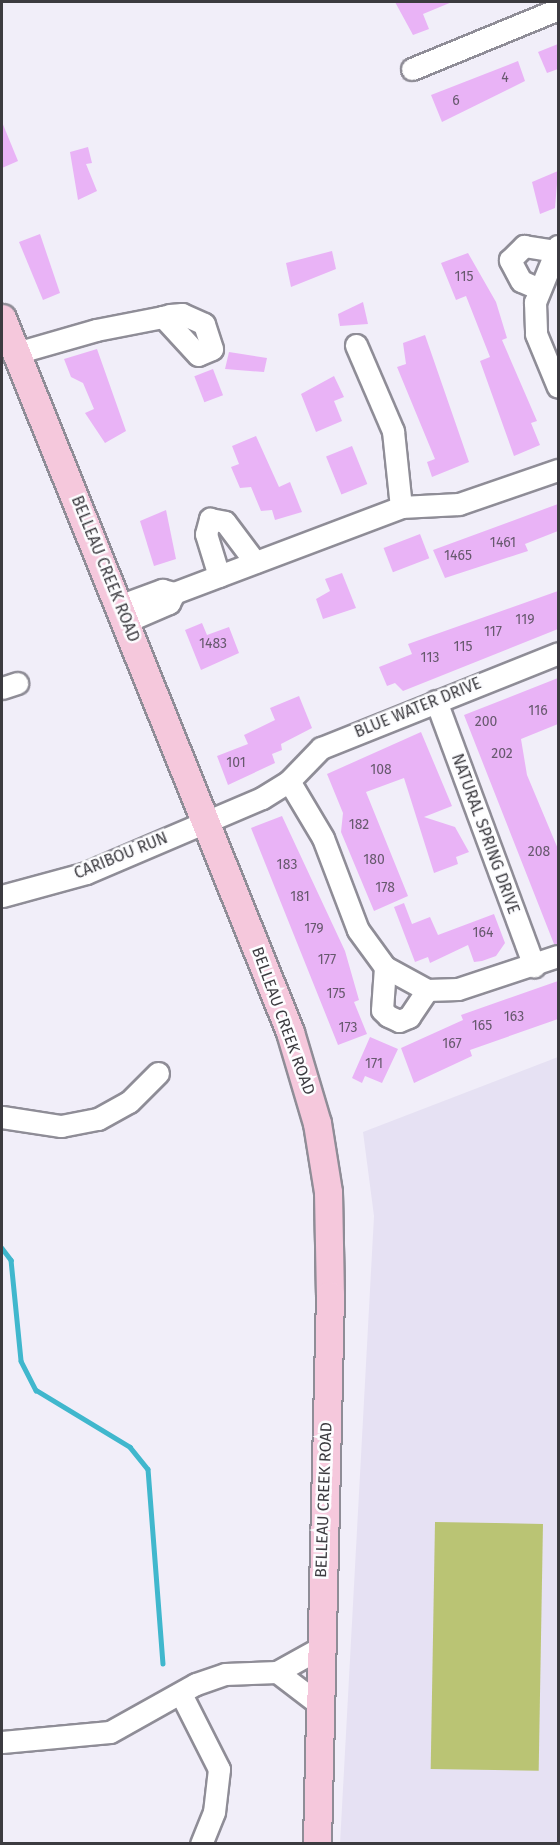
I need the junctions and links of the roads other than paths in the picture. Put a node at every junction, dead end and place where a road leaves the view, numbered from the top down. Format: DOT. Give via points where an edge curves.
graph roads {
  1 [pos="558,9"];
  2 [pos="412,69"];
  3 [pos="557,248"];
  4 [pos="537,288"];
  5 [pos="163,316"];
  6 [pos="2,318"];
  7 [pos="356,345"];
  8 [pos="16,353"];
  9 [pos="558,387"];
  10 [pos="558,470"];
  11 [pos="400,507"];
  12 [pos="255,562"];
  13 [pos="219,576"];
  14 [pos="124,613"];
  15 [pos="558,653"];
  16 [pos="436,701"];
  17 [pos="289,781"];
  18 [pos="204,820"];
  19 [pos="2,896"];
  20 [pos="558,956"];
  21 [pos="534,966"];
  22 [pos="385,967"];
  23 [pos="427,990"];
  24 [pos="158,1073"];
  25 [pos="2,1117"];
  26 [pos="320,1648"];
  27 [pos="277,1672"];
  28 [pos="181,1694"];
  29 [pos="319,1704"];
  30 [pos="2,1742"];
  31 [pos="201,1844"];
  32 [pos="317,1844"];
  1 -- 2 [label="street"];
  3 -- 4 [label="street"];
  3 -- 4 [label="street" via="524,246 510,260 521,281"];
  4 -- 9 [label="street" via="536,334"];
  5 -- 8 [label="street"];
  6 -- 8 [label="main road, BELLEAU CREEK ROAD"];
  7 -- 11 [label="street" via="393,431"];
  8 -- 14 [label="main road, BELLEAU CREEK ROAD"];
  10 -- 11 [label="street" via="459,504"];
  11 -- 12 [label="street"];
  12 -- 13 [label="street"];
  12 -- 13 [label="street" via="225,522 210,519 206,534"];
  13 -- 14 [label="street" via="174,593 162,590"];
  14 -- 18 [label="main road, BELLEAU CREEK ROAD"];
  15 -- 16 [label="street, BLUE WATER DRIVE"];
  16 -- 17 [label="street, BLUE WATER DRIVE" via="321,748"];
  16 -- 21 [label="street, NATURAL SPRING DRIVE"];
  17 -- 18 [label="street, BLUE WATER DRIVE"];
  17 -- 22 [label="street" via="323,838 358,930"];
  18 -- 19 [label="street, CARIBOU RUN" via="86,873"];
  18 -- 26 [label="main road, BELLEAU CREEK ROAD" via="290,1032 323,1151 330,1295"];
  20 -- 21 [label="street"];
  21 -- 23 [label="street" via="483,984"];
  22 -- 23 [label="street"];
  22 -- 23 [label="street" via="382,1010 388,1016 399,1021 409,1017"];
  24 -- 25 [label="street" via="129,1102 98,1119 61,1126"];
  26 -- 27 [label="street"];
  26 -- 29 [label="main road, BELLEAU CREEK ROAD"];
  27 -- 28 [label="street" via="225,1674"];
  27 -- 29 [label="street"];
  28 -- 30 [label="street" via="110,1732"];
  28 -- 31 [label="street" via="219,1769 214,1812"];
  29 -- 32 [label="main road, BELLEAU CREEK ROAD"];
}
